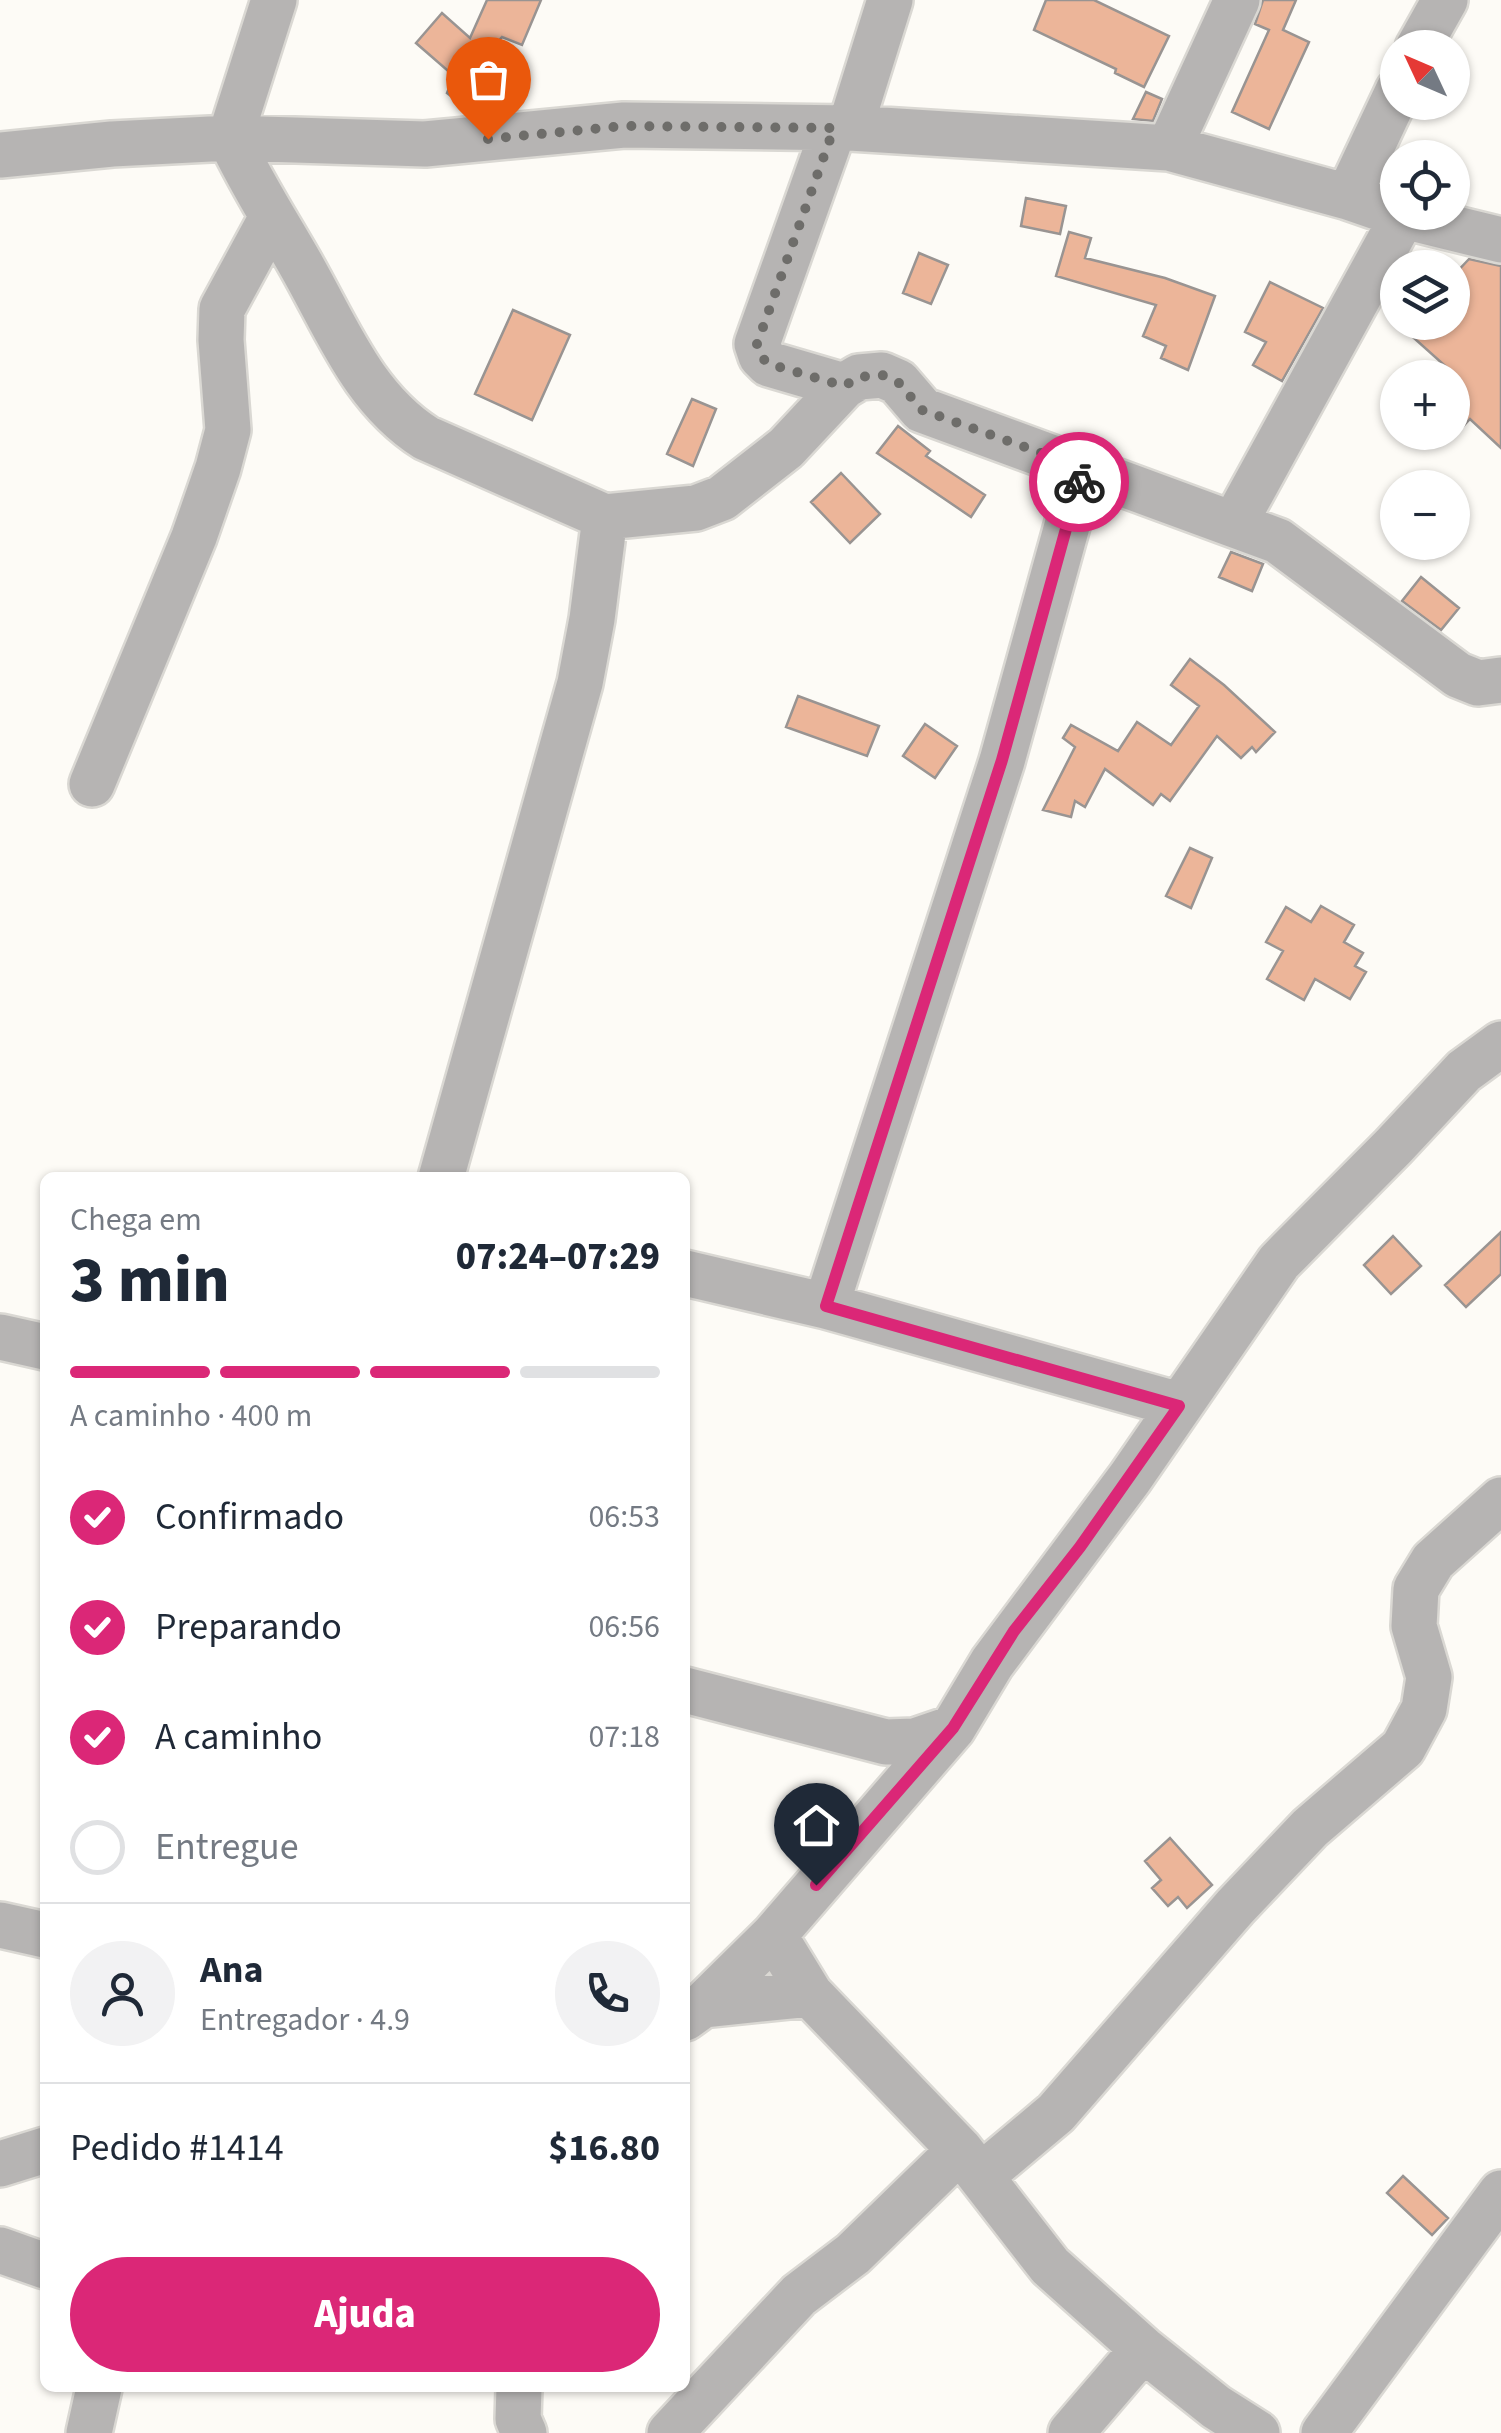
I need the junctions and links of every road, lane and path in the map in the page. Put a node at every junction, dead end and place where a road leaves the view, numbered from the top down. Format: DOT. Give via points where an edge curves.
graph roads {
  1 [pos="274,0"];
  2 [pos="890,0"];
  3 [pos="1238,0"];
  4 [pos="1445,0"];
  5 [pos="1428,30"];
  6 [pos="1384,120"];
  7 [pos="842,128"];
  8 [pos="230,138"];
  9 [pos="1169,148"];
  10 [pos="0,155"];
  11 [pos="1348,197"];
  12 [pos="1380,208"];
  13 [pos="272,217"];
  14 [pos="1395,230"];
  15 [pos="1460,230"];
  16 [pos="1501,240"];
  17 [pos="844,386"];
  18 [pos="1083,468"];
  19 [pos="605,517"];
  20 [pos="1234,524"];
  21 [pos="1501,680"];
  22 [pos="92,784"];
  23 [pos="1501,1044"];
  24 [pos="443,1172"];
  25 [pos="690,1273"];
  26 [pos="826,1306"];
  27 [pos="0,1337"];
  28 [pos="40,1346"];
  29 [pos="1179,1406"];
  30 [pos="1501,1500"];
  31 [pos="690,1691"];
  32 [pos="953,1728"];
  33 [pos="886,1742"];
  34 [pos="902,1788"];
  35 [pos="0,1925"];
  36 [pos="40,1934"];
  37 [pos="774,1935"];
  38 [pos="810,1994"];
  39 [pos="694,2012"];
  40 [pos="40,2152"];
  41 [pos="971,2163"];
  42 [pos="0,2164"];
  43 [pos="1501,2193"];
  44 [pos="0,2250"];
  45 [pos="40,2264"];
  46 [pos="1143,2348"];
  47 [pos="98,2392"];
  48 [pos="520,2392"];
  49 [pos="90,2433"];
  50 [pos="524,2433"];
  51 [pos="670,2433"];
  52 [pos="1072,2433"];
  53 [pos="1257,2433"];
  54 [pos="1324,2433"];
  1 -- 8 [label="street"];
  2 -- 7 [label="street"];
  3 -- 9 [label="street"];
  4 -- 5 [label="street"];
  6 -- 11 [label="street"];
  7 -- 8 [label="street" via="624,126 425,144"];
  7 -- 9 [label="street"];
  7 -- 17 [label="street" via="757,344 769,364"];
  8 -- 10 [label="street"];
  8 -- 13 [label="street"];
  9 -- 11 [label="street"];
  11 -- 12 [label="street"];
  13 -- 19 [label="street" via="359,371 403,423"];
  13 -- 22 [label="street" via="222,309 228,430 218,468"];
  14 -- 20 [label="street"];
  15 -- 16 [label="street"];
  17 -- 18 [label="street" via="882,375 898,382 922,410"];
  17 -- 19 [label="street" via="786,448 722,498 696,508"];
  18 -- 20 [label="street"];
  18 -- 26 [label="street" via="1002,760"];
  19 -- 24 [label="street" via="580,683"];
  20 -- 21 [label="street" via="1278,542 1458,675"];
  23 -- 29 [label="street" via="1464,1070 1279,1262"];
  25 -- 26 [label="street"];
  26 -- 29 [label="street"];
  27 -- 28 [label="street"];
  29 -- 32 [label="street" via="1003,1647"];
  30 -- 41 [label="street" via="1433,1561 1416,1589 1414,1626 1429,1677 1424,1710 1404,1748 1310,1828 1056,2113"];
  31 -- 33 [label="street"];
  32 -- 33 [label="street"];
  32 -- 34 [label="street"];
  33 -- 34 [label="street"];
  34 -- 37 [label="street"];
  35 -- 36 [label="street"];
  37 -- 38 [label="street"];
  37 -- 39 [label="street"];
  38 -- 39 [label="street"];
  38 -- 41 [label="street"];
  40 -- 42 [label="street"];
  41 -- 46 [label="street" via="1050,2266"];
  41 -- 51 [label="street" via="799,2295"];
  43 -- 54 [label="street"];
  44 -- 45 [label="street"];
  46 -- 52 [label="street"];
  46 -- 53 [label="street"];
  47 -- 49 [label="street"];
  48 -- 50 [label="street"];
}
